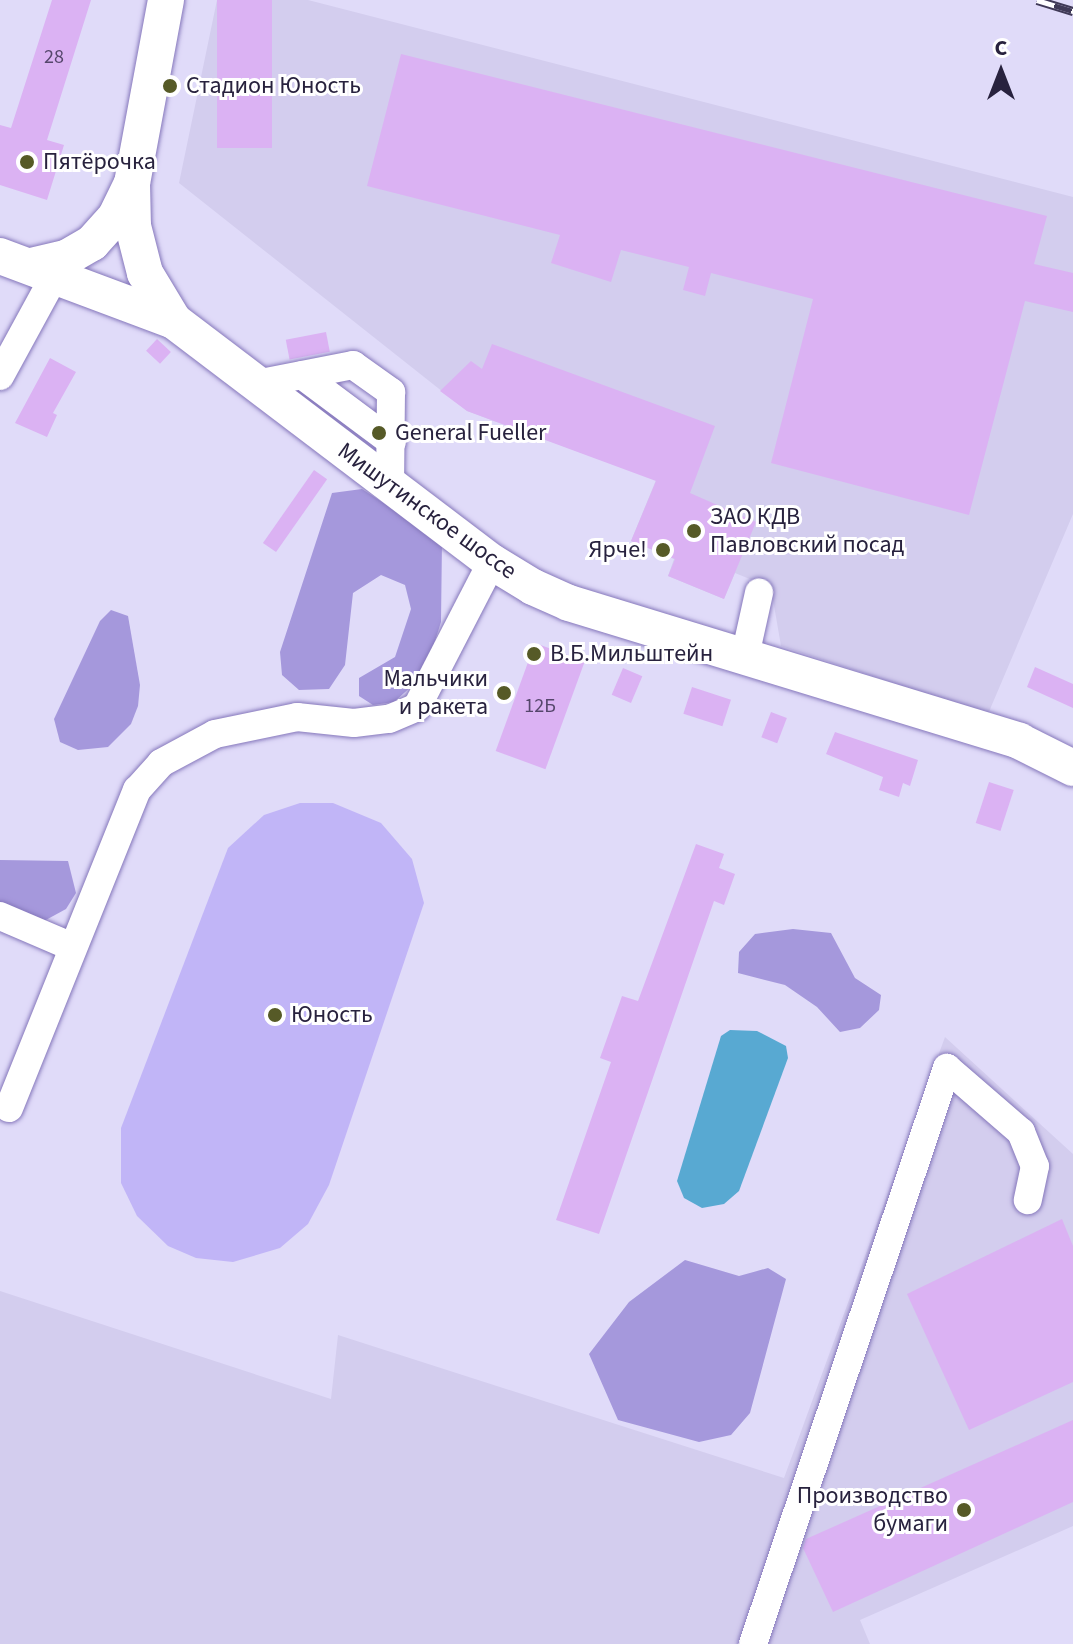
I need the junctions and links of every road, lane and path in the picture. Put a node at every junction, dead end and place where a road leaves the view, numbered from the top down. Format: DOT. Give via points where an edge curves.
graph roads {
  1 [pos="166,0"];
  2 [pos="132,183"];
  3 [pos="29,266"];
  4 [pos="174,321"];
  5 [pos="302,375"];
  6 [pos="0,376"];
  7 [pos="256,384"];
  8 [pos="392,442"];
  9 [pos="390,486"];
  10 [pos="492,562"];
  11 [pos="759,593"];
  12 [pos="745,656"];
  13 [pos="1073,768"];
  14 [pos="0,916"];
  15 [pos="70,946"];
  16 [pos="9,1108"];
  17 [pos="1028,1200"];
  18 [pos="753,1644"];
  1 -- 2 [label="main road"];
  2 -- 3 [label="main road" via="116,216 92,243 66,258"];
  2 -- 4 [label="main road" via="133,226 145,273"];
  3 -- 4 [label="main road"];
  3 -- 6 [label="street"];
  4 -- 7 [label="main road, Мишутинское шоссе"];
  5 -- 7 [label="street"];
  5 -- 8 [label="street"];
  5 -- 8 [label="street" via="353,365 391,392"];
  7 -- 9 [label="main road, Мишутинское шоссе"];
  8 -- 9 [label="street"];
  9 -- 10 [label="main road, Мишутинское шоссе"];
  10 -- 12 [label="main road, Мишутинское шоссе" via="569,603"];
  10 -- 15 [label="street" via="417,707 389,719 354,723 297,717 256,723 215,734 161,763 137,790"];
  11 -- 12 [label="street"];
  12 -- 13 [label="main road, Мишутинское шоссе" via="1019,741"];
  14 -- 15 [label="street"];
  15 -- 16 [label="street"];
  17 -- 18 [label="street" via="1035,1166 1021,1132 947,1068"];
}
